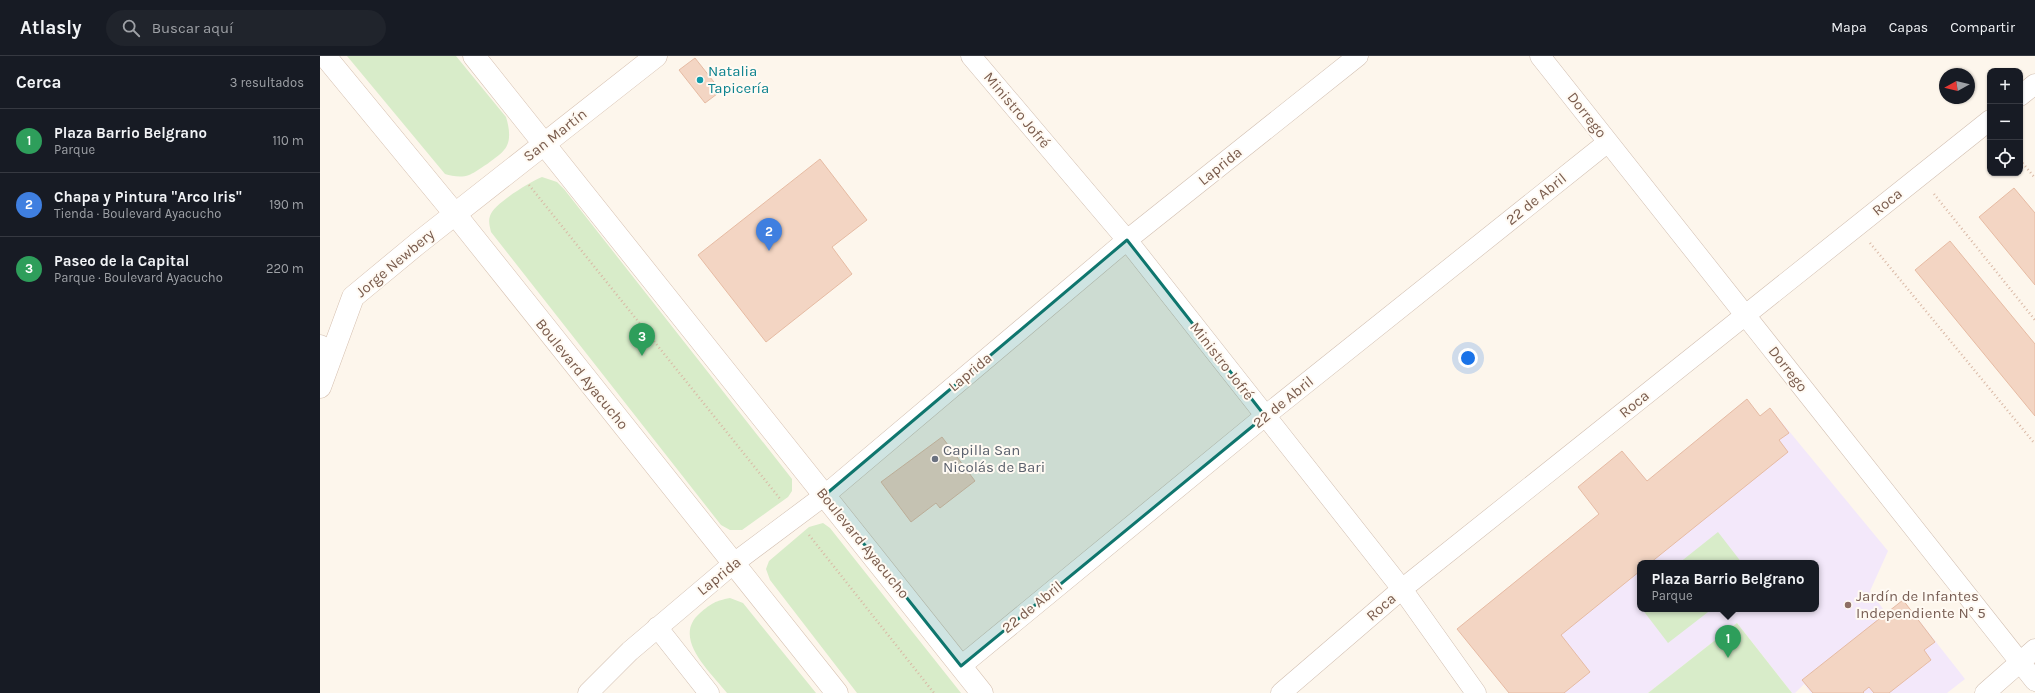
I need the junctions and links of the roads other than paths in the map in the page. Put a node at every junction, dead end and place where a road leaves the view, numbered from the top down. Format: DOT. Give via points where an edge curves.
graph roads {
  1 [pos="325,56"];
  2 [pos="474,56"];
  3 [pos="656,56"];
  4 [pos="972,56"];
  5 [pos="1358,56"];
  6 [pos="1540,56"];
  7 [pos="2035,84"];
  8 [pos="2023,94"];
  9 [pos="1987,122"];
  10 [pos="1608,142"];
  11 [pos="544,143"];
  12 [pos="455,214"];
  13 [pos="1127,240"];
  14 [pos="1746,315"];
  15 [pos="327,348"];
  16 [pos="320,387"];
  17 [pos="1265,416"];
  18 [pos="825,495"];
  19 [pos="734,563"];
  20 [pos="1402,589"];
  21 [pos="657,627"];
  22 [pos="2035,650"];
  23 [pos="2020,662"];
  24 [pos="961,666"];
  25 [pos="2035,681"];
  26 [pos="588,693"];
  27 [pos="709,693"];
  28 [pos="837,693"];
  29 [pos="982,693"];
  30 [pos="1281,693"];
  31 [pos="1476,693"];
  32 [pos="1985,693"];
  1 -- 12 [label="main road, Boulevard Ayacucho"];
  2 -- 11 [label="main road, Boulevard Ayacucho"];
  3 -- 11 [label="main road, San Martín"];
  4 -- 13 [label="street, Ministro Jofré"];
  5 -- 13 [label="street, Laprida"];
  6 -- 10 [label="street, Dorrego"];
  7 -- 8 [label="street"];
  9 -- 14 [label="street, Roca"];
  10 -- 14 [label="street, Dorrego"];
  10 -- 17 [label="street, 22 de Abril"];
  11 -- 12 [label="main road, San Martín"];
  11 -- 18 [label="main road, Boulevard Ayacucho"];
  12 -- 15 [label="main road, Jorge Newbery" via="353,297"];
  12 -- 19 [label="main road, Boulevard Ayacucho"];
  13 -- 17 [label="street, Ministro Jofré"];
  13 -- 18 [label="street, Laprida"];
  14 -- 20 [label="street, Roca"];
  14 -- 23 [label="street, Dorrego"];
  15 -- 16 [label="main road, Jorge Newbery"];
  17 -- 20 [label="street, Ministro Jofré"];
  17 -- 24 [label="street, 22 de Abril"];
  18 -- 19 [label="street, Laprida"];
  18 -- 24 [label="main road, Boulevard Ayacucho"];
  19 -- 21 [label="street, Laprida"];
  19 -- 28 [label="main road, Boulevard Ayacucho"];
  20 -- 30 [label="street, Roca"];
  20 -- 31 [label="street, Ministro Jofré"];
  21 -- 26 [label="street, Laprida"];
  21 -- 27 [label="street"];
  22 -- 23 [label="street"];
  23 -- 25 [label="street, Dorrego"];
  23 -- 32 [label="street"];
  24 -- 29 [label="main road, Boulevard Ayacucho"];
}
